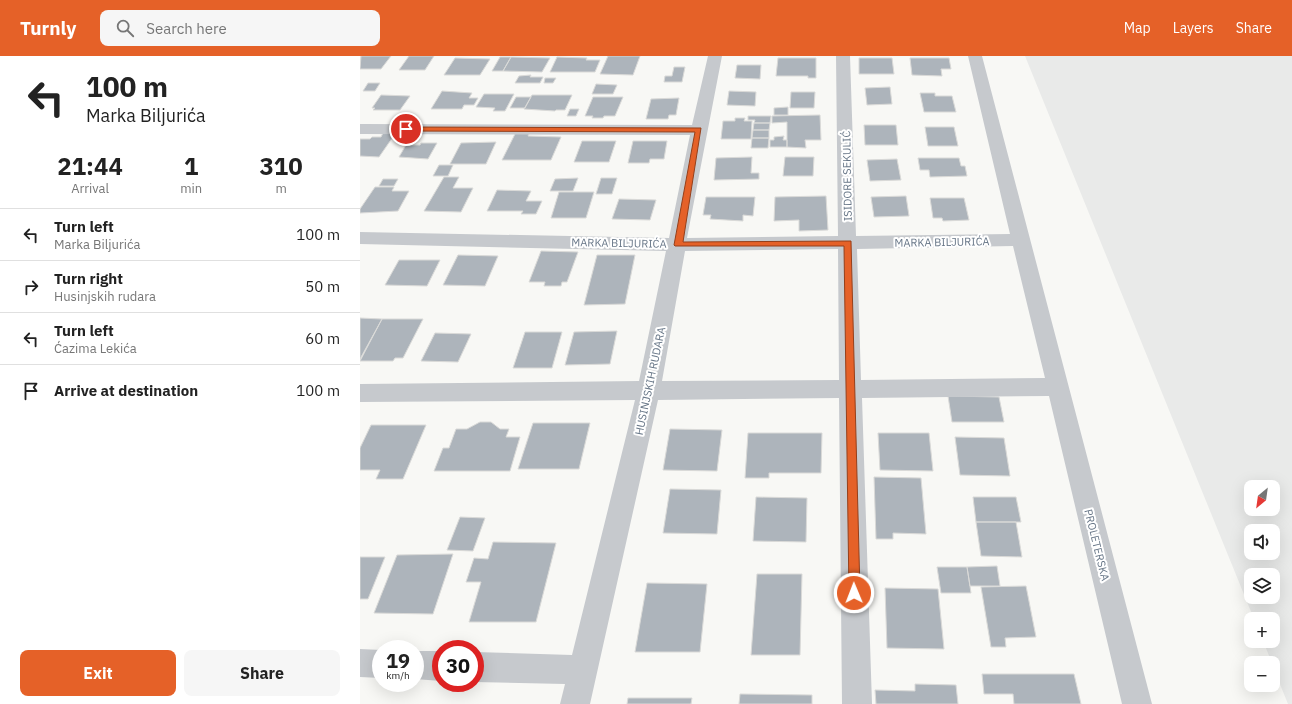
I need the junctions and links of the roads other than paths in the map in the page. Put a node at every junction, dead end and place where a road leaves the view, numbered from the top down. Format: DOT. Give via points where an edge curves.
graph roads {
  1 [pos="715,56"];
  2 [pos="844,56"];
  3 [pos="975,56"];
  4 [pos="360,129"];
  5 [pos="698,130"];
  6 [pos="360,238"];
  7 [pos="1021,240"];
  8 [pos="848,243"];
  9 [pos="678,245"];
  10 [pos="1058,387"];
  11 [pos="850,388"];
  12 [pos="648,392"];
  13 [pos="360,393"];
  14 [pos="360,663"];
  15 [pos="372,664"];
  16 [pos="484,667"];
  17 [pos="582,670"];
  18 [pos="575,704"];
  19 [pos="856,704"];
  20 [pos="1137,704"];
  1 -- 5 [label="street, HUSINJSKIH RUDARA"];
  2 -- 8 [label="street, ISIDORE SEKULIĆ"];
  3 -- 7 [label="street, PROLETERSKA"];
  4 -- 5 [label="street"];
  5 -- 9 [label="street, HUSINJSKIH RUDARA"];
  6 -- 9 [label="street, MARKA BILJURIĆA"];
  7 -- 8 [label="street, MARKA BILJURIĆA"];
  7 -- 10 [label="street, PROLETERSKA"];
  8 -- 9 [label="street, MARKA BILJURIĆA"];
  8 -- 11 [label="street, ISIDORE SEKULIĆ"];
  9 -- 12 [label="street, HUSINJSKIH RUDARA"];
  10 -- 11 [label="street"];
  10 -- 20 [label="street, PROLETERSKA"];
  11 -- 12 [label="street"];
  11 -- 19 [label="street, ISIDORE SEKULIĆ"];
  12 -- 13 [label="street"];
  12 -- 17 [label="street, HUSINJSKIH RUDARA"];
  14 -- 15 [label="street"];
  16 -- 17 [label="street"];
  17 -- 18 [label="street, HUSINJSKIH RUDARA"];
}
